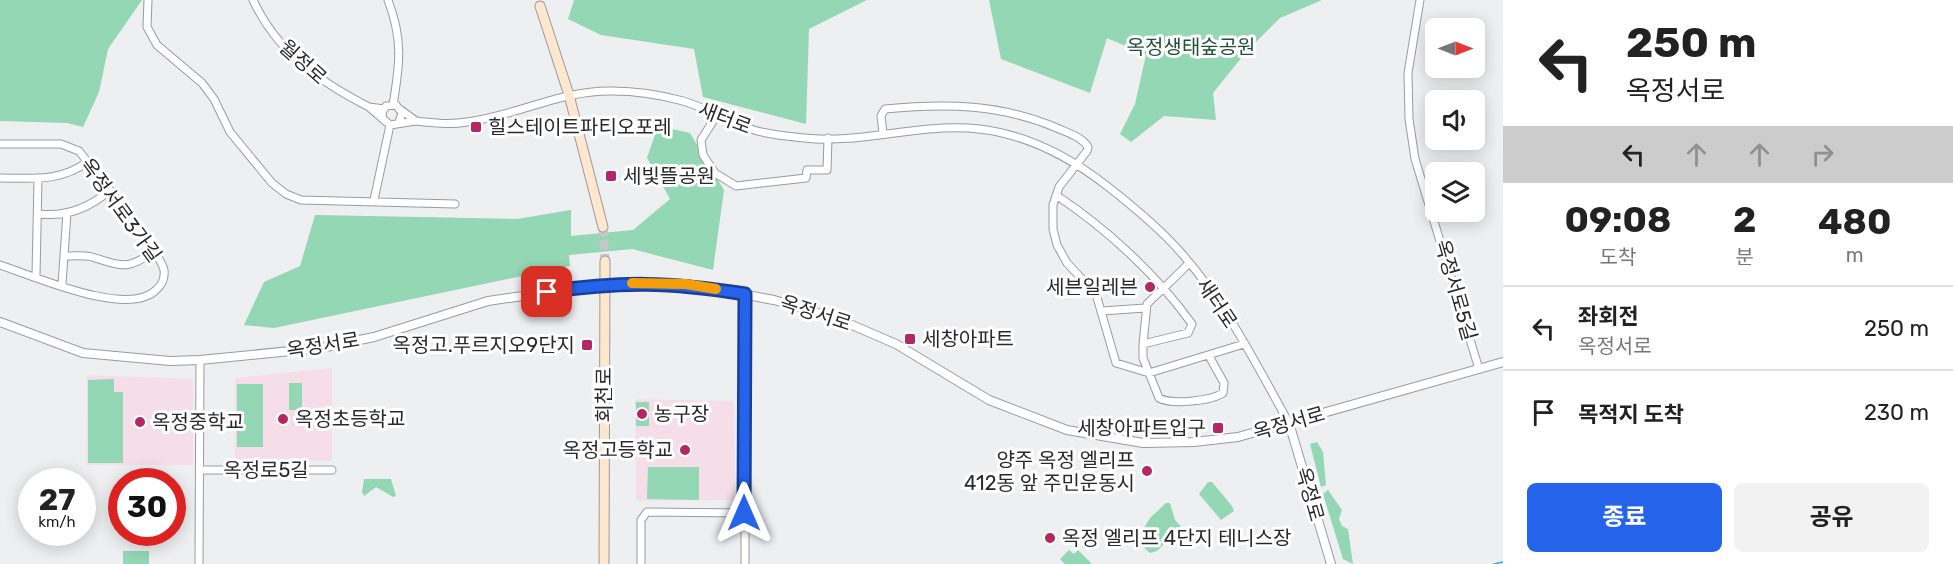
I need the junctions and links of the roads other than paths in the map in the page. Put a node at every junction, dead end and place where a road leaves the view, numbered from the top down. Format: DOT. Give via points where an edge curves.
graph roads {
  1 [pos="148,0"];
  2 [pos="253,0"];
  3 [pos="388,0"];
  4 [pos="1420,0"];
  5 [pos="540,6"];
  6 [pos="569,95"];
  7 [pos="393,105"];
  8 [pos="369,107"];
  9 [pos="384,109"];
  10 [pos="401,110"];
  11 [pos="717,115"];
  12 [pos="382,119"];
  13 [pos="416,121"];
  14 [pos="399,123"];
  15 [pos="390,125"];
  16 [pos="883,133"];
  17 [pos="828,138"];
  18 [pos="0,144"];
  19 [pos="87,162"];
  20 [pos="1077,164"];
  21 [pos="0,178"];
  22 [pos="38,178"];
  23 [pos="109,191"];
  24 [pos="1056,195"];
  25 [pos="375,200"];
  26 [pos="455,204"];
  27 [pos="67,213"];
  28 [pos="39,214"];
  29 [pos="603,227"];
  30 [pos="154,251"];
  31 [pos="64,256"];
  32 [pos="605,261"];
  33 [pos="1189,262"];
  34 [pos="0,265"];
  35 [pos="36,276"];
  36 [pos="62,284"];
  37 [pos="605,284"];
  38 [pos="1162,289"];
  39 [pos="745,294"];
  40 [pos="1145,308"];
  41 [pos="1101,311"];
  42 [pos="0,322"];
  43 [pos="1143,344"];
  44 [pos="1244,344"];
  45 [pos="1209,356"];
  46 [pos="200,360"];
  47 [pos="1503,362"];
  48 [pos="1479,369"];
  49 [pos="1149,372"];
  50 [pos="1289,423"];
  51 [pos="200,470"];
  52 [pos="332,470"];
  53 [pos="744,513"];
  54 [pos="200,564"];
  55 [pos="603,564"];
  56 [pos="641,564"];
  57 [pos="745,564"];
  58 [pos="1331,564"];
  1 -- 25 [label="street" via="147,27 157,45 202,83 230,132 279,190 301,200"];
  2 -- 8 [label="street, 월정로" via="286,52 322,81"];
  3 -- 7 [label="street" via="400,42"];
  4 -- 48 [label="street, 옥정서로5길" via="1408,73 1415,159"];
  5 -- 6 [label="main road"];
  6 -- 11 [label="street, 새터로" via="611,91 650,94 684,101"];
  6 -- 13 [label="street" via="468,122"];
  6 -- 29 [label="main road"];
  7 -- 9 [label="street"];
  7 -- 10 [label="street"];
  8 -- 9 [label="street"];
  8 -- 12 [label="street"];
  9 -- 12 [label="street"];
  10 -- 13 [label="street"];
  10 -- 14 [label="street"];
  11 -- 17 [label="street, 새터로" via="754,130"];
  11 -- 17 [label="street" via="701,140 703,155 715,173 736,186 806,178 807,170 827,170"];
  12 -- 15 [label="street"];
  13 -- 14 [label="street"];
  14 -- 15 [label="street"];
  15 -- 25 [label="street"];
  16 -- 17 [label="street, 새터로"];
  16 -- 20 [label="street, 새터로" via="946,128 999,131 1029,140"];
  16 -- 20 [label="street" via="881,116 885,109 948,104 1004,110 1027,115 1081,139 1088,147"];
  18 -- 19 [label="street, 옥정서로3가길" via="60,144 80,151"];
  19 -- 22 [label="street" via="61,177"];
  19 -- 23 [label="street, 옥정서로3가길"];
  20 -- 24 [label="street"];
  20 -- 33 [label="street, 새터로" via="1160,231"];
  21 -- 22 [label="street"];
  22 -- 28 [label="street"];
  23 -- 27 [label="street" via="96,202"];
  23 -- 30 [label="street, 옥정서로3가길"];
  24 -- 38 [label="street" via="1119,244"];
  24 -- 41 [label="street" via="1052,216 1057,245 1072,269 1096,294"];
  25 -- 26 [label="street"];
  27 -- 28 [label="street"];
  27 -- 31 [label="street"];
  28 -- 35 [label="street"];
  30 -- 31 [label="street" via="138,262 120,265 92,257"];
  30 -- 36 [label="street, 옥정서로3가길" via="164,277 150,296 108,300"];
  31 -- 36 [label="street"];
  32 -- 37 [label="main road, 회천로"];
  33 -- 38 [label="street, 새터로"];
  33 -- 44 [label="street, 새터로"];
  34 -- 35 [label="street, 옥정서로3가길"];
  35 -- 36 [label="street, 옥정서로3가길"];
  37 -- 39 [label="street, 옥정서로" via="686,284"];
  37 -- 46 [label="street, 옥정서로" via="488,301 374,337 321,348"];
  37 -- 55 [label="main road, 회천로"];
  38 -- 40 [label="street, 새터로"];
  38 -- 43 [label="street" via="1191,329 1181,336"];
  39 -- 50 [label="street, 옥정서로" via="821,313 872,332 989,400 1067,430 1112,439 1170,443 1238,437"];
  39 -- 53 [label="street"];
  40 -- 41 [label="street"];
  40 -- 43 [label="street, 새터로"];
  41 -- 49 [label="street" via="1116,363"];
  42 -- 46 [label="street, 옥정서로" via="83,353"];
  43 -- 49 [label="street, 새터로"];
  44 -- 45 [label="street, 새터로"];
  44 -- 50 [label="street, 새터로"];
  45 -- 49 [label="street, 새터로"];
  45 -- 49 [label="street, 새터로" via="1224,383 1219,396 1165,401 1159,398"];
  46 -- 51 [label="street, 옥정로5길"];
  47 -- 48 [label="street, 옥정서로"];
  48 -- 50 [label="street, 옥정서로"];
  50 -- 58 [label="street, 옥정로"];
  51 -- 52 [label="street, 옥정로5길"];
  51 -- 54 [label="street, 옥정로5길"];
  53 -- 56 [label="street" via="647,512 641,520"];
  53 -- 57 [label="street"];
}
